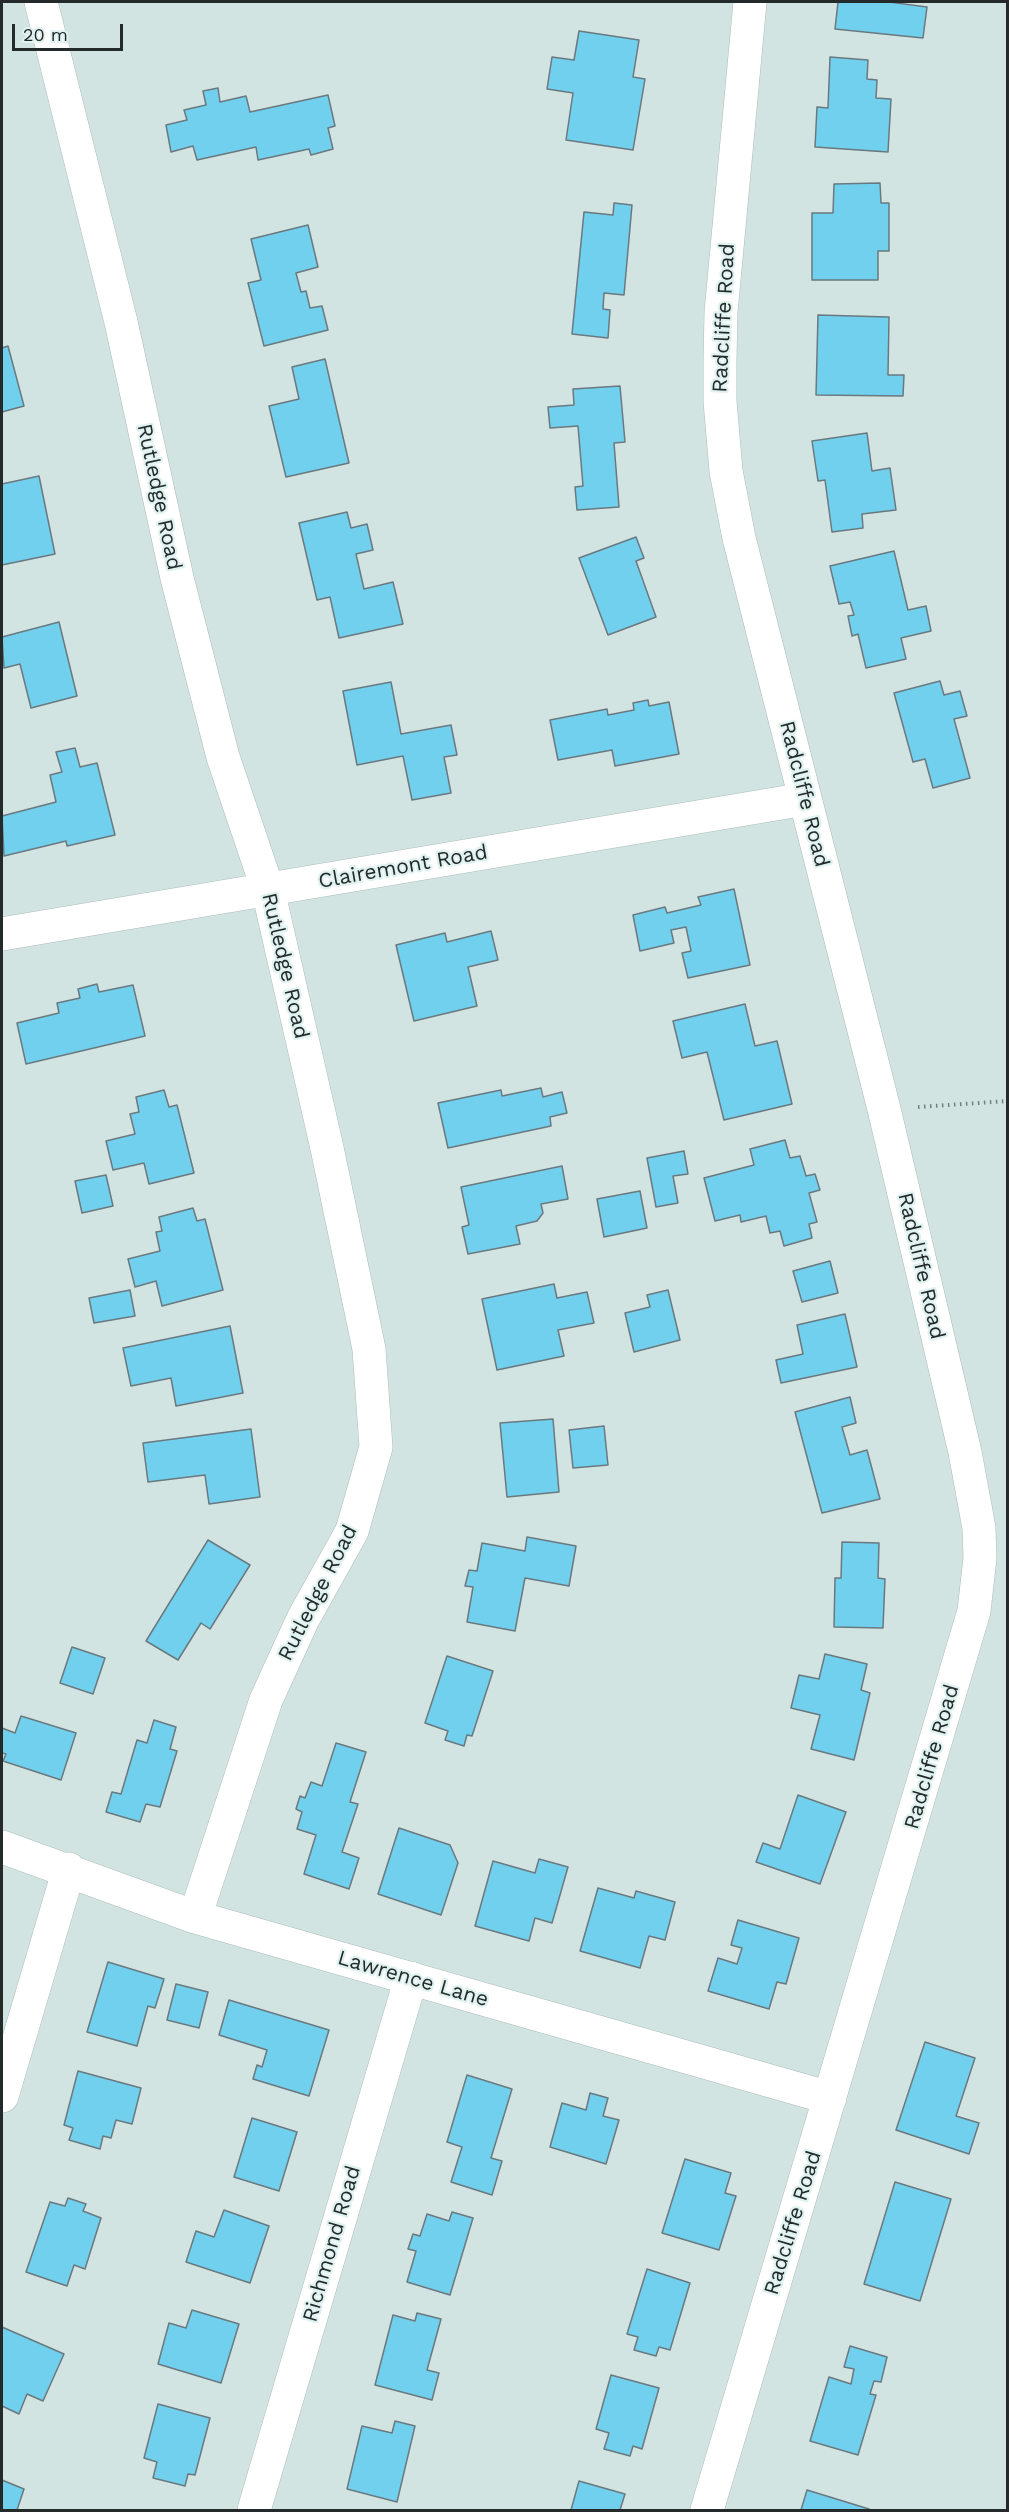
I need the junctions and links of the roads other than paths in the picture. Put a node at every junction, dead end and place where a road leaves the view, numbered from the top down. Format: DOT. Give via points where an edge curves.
graph roads {
  1 [pos="41,2"];
  2 [pos="750,2"];
  3 [pos="805,799"];
  4 [pos="268,890"];
  5 [pos="2,934"];
  6 [pos="2,1847"];
  7 [pos="69,1869"];
  8 [pos="195,1917"];
  9 [pos="411,1978"];
  10 [pos="2,2096"];
  11 [pos="830,2097"];
  12 [pos="254,2511"];
  13 [pos="708,2511"];
  1 -- 4 [label="street, Rutledge Road" via="121,322 180,589 224,757"];
  2 -- 3 [label="street, Radcliffe Road" via="722,312 720,400 732,505"];
  3 -- 4 [label="street, Clairemont Road"];
  3 -- 11 [label="street, Radcliffe Road" via="965,1452 979,1528 980,1558 974,1611"];
  4 -- 5 [label="street, Clairemont Road"];
  4 -- 8 [label="street, Rutledge Road" via="369,1349 376,1447 352,1532 303,1619 266,1700"];
  6 -- 7 [label="street, Lawrence Lane"];
  7 -- 8 [label="street, Lawrence Lane"];
  7 -- 10 [label="street"];
  8 -- 9 [label="street, Lawrence Lane"];
  9 -- 11 [label="street, Lawrence Lane"];
  9 -- 12 [label="street, Richmond Road"];
  11 -- 13 [label="street, Radcliffe Road"];
}
